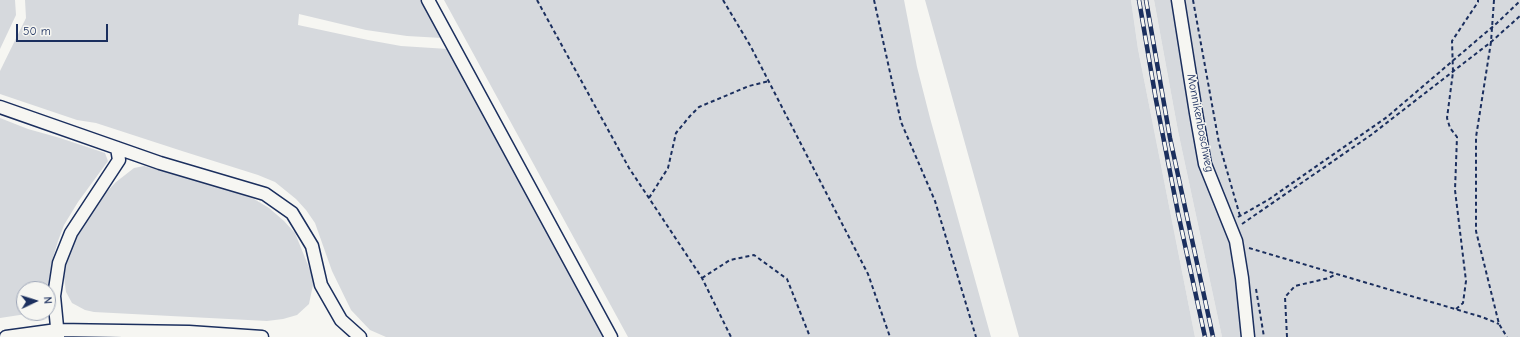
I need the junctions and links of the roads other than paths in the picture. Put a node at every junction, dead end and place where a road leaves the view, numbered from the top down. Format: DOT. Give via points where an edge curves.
graph roads {
  1 [pos="428,0"];
  2 [pos="1178,0"];
  3 [pos="0,107"];
  4 [pos="117,148"];
  5 [pos="57,334"];
  6 [pos="6,337"];
  7 [pos="262,337"];
  8 [pos="360,337"];
  9 [pos="611,337"];
  10 [pos="1248,337"];
  1 -- 9 [label="street"];
  2 -- 10 [label="street, Monnikenboschweg" via="1205,164 1236,241"];
  3 -- 4 [label="street"];
  4 -- 5 [label="street" via="119,160 71,233 59,263 54,296"];
  4 -- 8 [label="street" via="265,194 292,213 312,246 321,285 341,320"];
  5 -- 6 [label="street"];
  5 -- 7 [label="street" via="189,332"];
}
